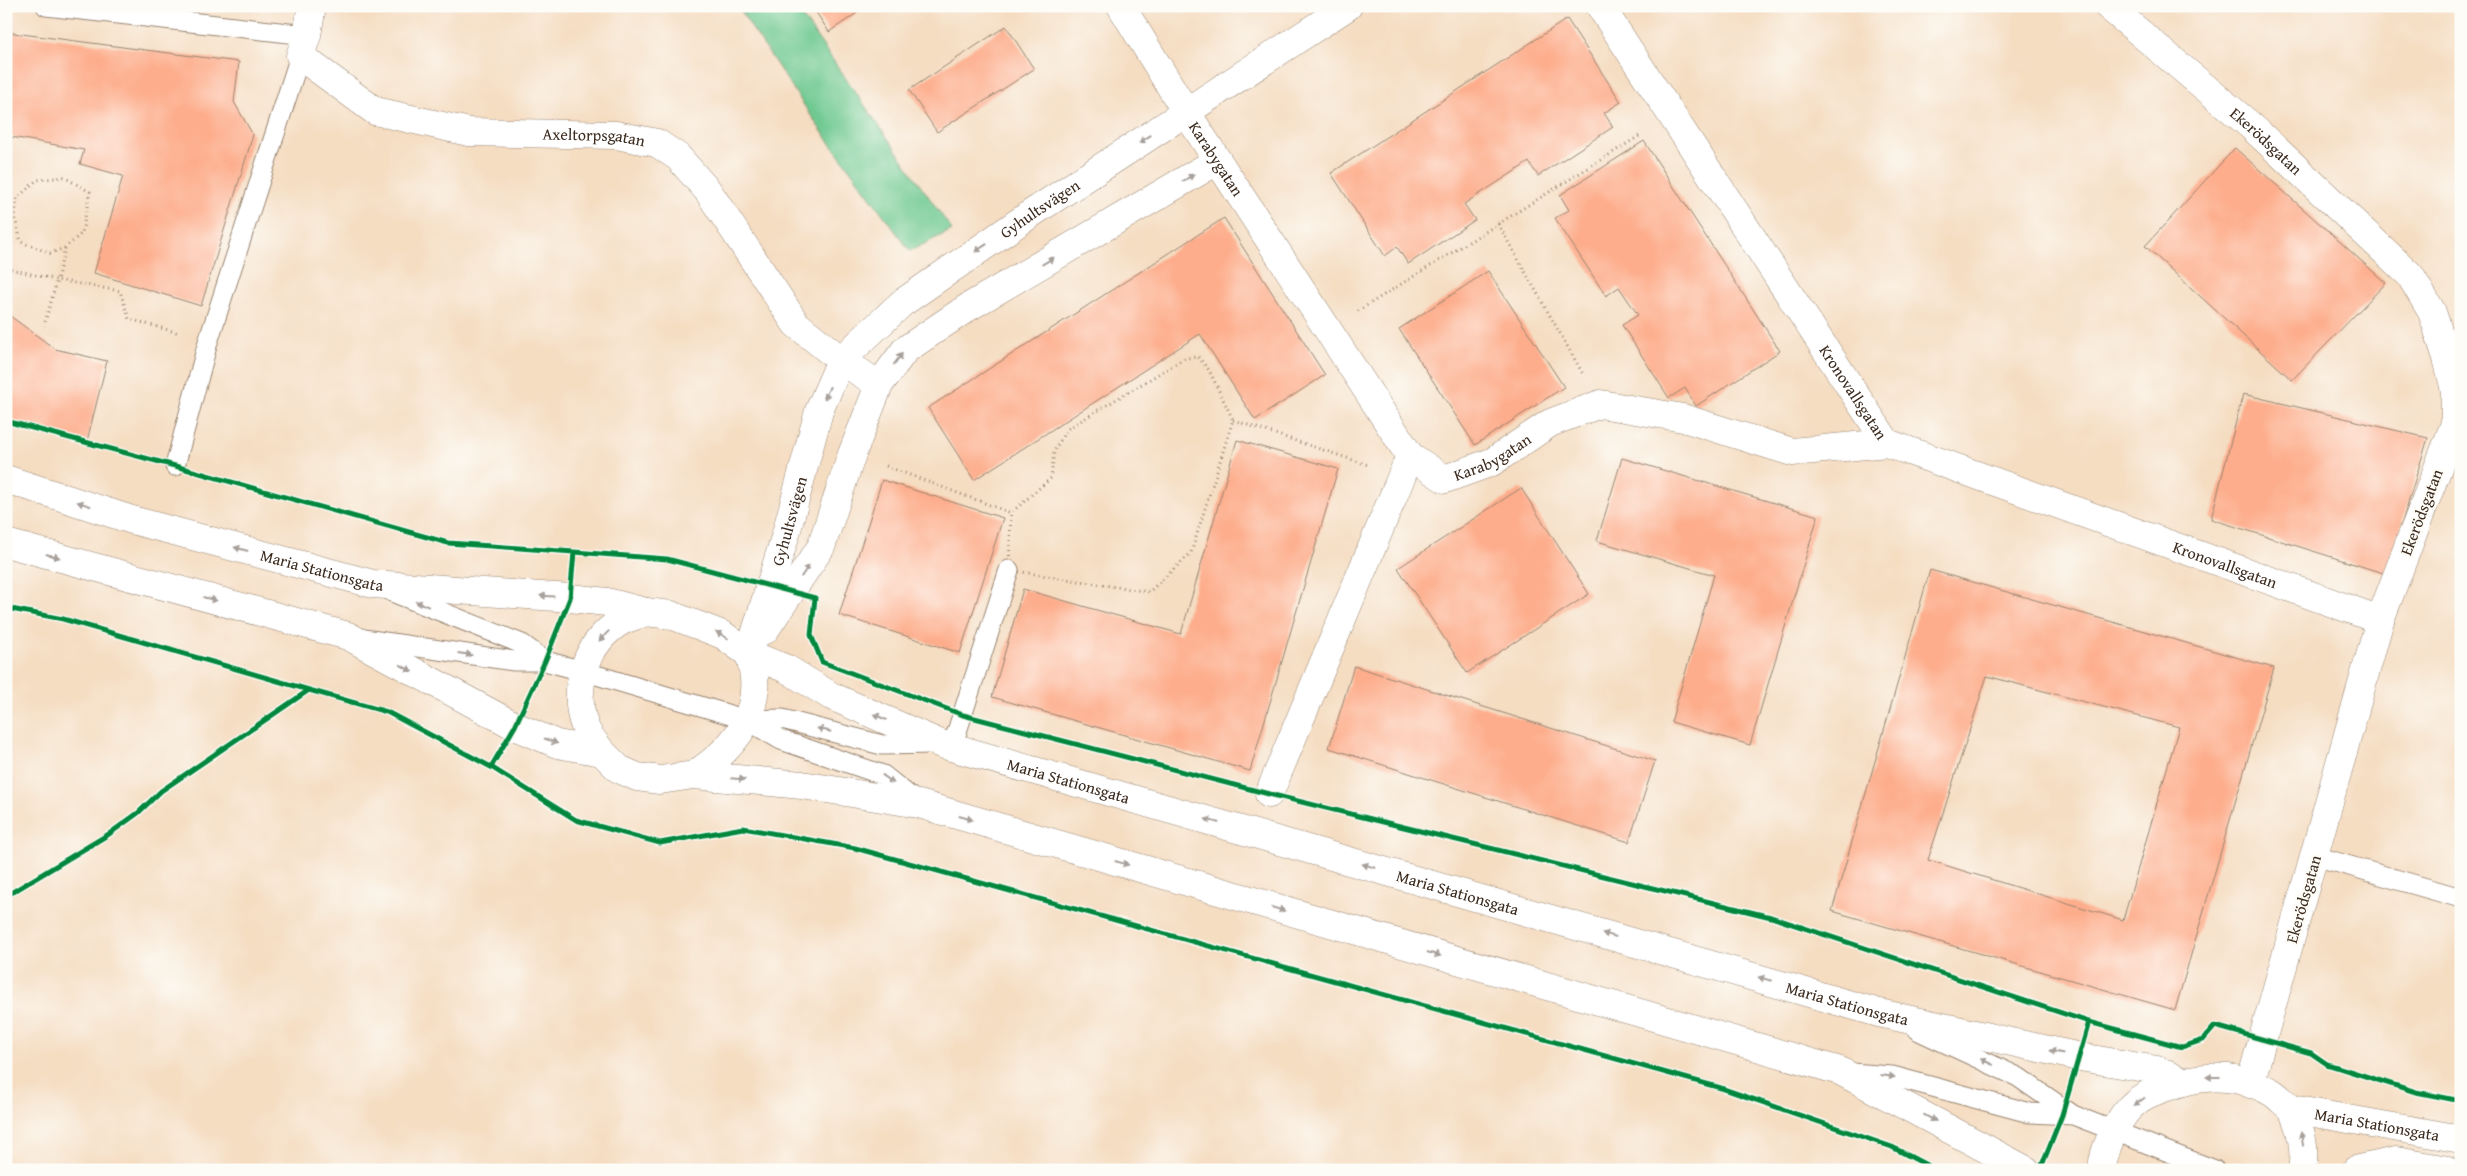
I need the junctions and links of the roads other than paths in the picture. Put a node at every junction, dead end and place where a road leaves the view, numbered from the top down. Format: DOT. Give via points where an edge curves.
graph roads {
  1 [pos="46,6"];
  2 [pos="312,6"];
  3 [pos="1121,6"];
  4 [pos="1348,6"];
  5 [pos="1600,6"];
  6 [pos="2108,6"];
  7 [pos="304,45"];
  8 [pos="1186,112"];
  9 [pos="1217,161"];
  10 [pos="841,360"];
  11 [pos="879,385"];
  12 [pos="1887,443"];
  13 [pos="175,466"];
  14 [pos="1406,466"];
  15 [pos="6,480"];
  16 [pos="6,543"];
  17 [pos="1009,570"];
  18 [pos="372,584"];
  19 [pos="646,612"];
  20 [pos="2380,620"];
  21 [pos="348,636"];
  22 [pos="748,654"];
  23 [pos="545,661"];
  24 [pos="583,671"];
  25 [pos="747,720"];
  26 [pos="946,746"];
  27 [pos="602,752"];
  28 [pos="694,775"];
  29 [pos="1269,794"];
  30 [pos="919,804"];
  31 [pos="2315,856"];
  32 [pos="2461,898"];
  33 [pos="1879,1013"];
  34 [pos="1840,1072"];
  35 [pos="2183,1082"];
  36 [pos="2250,1084"];
  37 [pos="2292,1109"];
  38 [pos="2073,1115"];
  39 [pos="2114,1131"];
  40 [pos="2461,1139"];
  41 [pos="2026,1170"];
  42 [pos="2102,1170"];
  43 [pos="2215,1170"];
  44 [pos="2302,1170"];
  45 [pos="2356,1170"];
  46 [pos="2448,1170"];
  1 -- 7 [label="lane"];
  2 -- 7 [label="street"];
  3 -- 8 [label="street, Karabygatan"];
  4 -- 8 [label="street, Gyhultsvägen"];
  5 -- 12 [label="street, Kronovallsgatan"];
  6 -- 20 [label="street, Ekerödsgatan" via="2251,126 2410,275 2432,312 2456,390 2455,423"];
  7 -- 10 [label="street, Axeltorpsgatan" via="375,111 469,132 616,136 657,143 678,157 708,191 796,324"];
  7 -- 13 [label="lane" via="208,342"];
  8 -- 9 [label="street, Karabygatan"];
  8 -- 10 [label="street, Gyhultsvägen, one-way" via="902,303"];
  11 -- 9 [label="street, Gyhultsvägen, one-way" via="905,350 967,308"];
  9 -- 14 [label="street, Karabygatan" via="1327,330"];
  10 -- 11 [label="street, Axeltorpsgatan"];
  10 -- 22 [label="street, Gyhultsvägen, one-way" via="819,411 786,537"];
  22 -- 11 [label="street, Gyhultsvägen, one-way" via="822,547 852,454"];
  12 -- 14 [label="street, Karabygatan" via="1792,452 1683,418 1600,404 1550,423 1492,462 1445,479"];
  12 -- 20 [label="street, Kronovallsgatan"];
  14 -- 29 [label="street"];
  18 -- 15 [label="street, Maria Stationsgata, one-way" via="132,520"];
  16 -- 21 [label="street, one-way"];
  17 -- 26 [label="lane"];
  19 -- 18 [label="street, Maria Stationsgata, one-way" via="607,602 570,598"];
  23 -- 18 [label="lane, one-way" via="522,644"];
  22 -- 19 [label="street, Maria Stationsgata, one-way" via="723,635 702,625 671,615"];
  19 -- 24 [label="street, Maria Stationsgata, one-way" via="614,625 598,642"];
  20 -- 31 [label="street, Ekerödsgatan"];
  21 -- 23 [label="lane, one-way" via="514,661"];
  21 -- 27 [label="street, one-way" via="515,726 557,744"];
  22 -- 25 [label="street, Maria Stationsgata" via="755,674 755,698"];
  26 -- 22 [label="street, Maria Stationsgata, one-way" via="831,696 787,669"];
  23 -- 24 [label="lane"];
  24 -- 25 [label="lane"];
  24 -- 27 [label="street, Maria Stationsgata" via="578,698 585,728"];
  26 -- 25 [label="lane, one-way" via="882,745 782,720"];
  25 -- 28 [label="street, Maria Stationsgata" via="728,747"];
  25 -- 30 [label="lane, one-way" via="781,740 883,775"];
  33 -- 26 [label="street, Maria Stationsgata, one-way"];
  27 -- 28 [label="street, Maria Stationsgata" via="619,769 638,777 660,780"];
  28 -- 30 [label="street, Maria Stationsgata, one-way" via="802,785"];
  30 -- 34 [label="street, Maria Stationsgata, one-way"];
  31 -- 32 [label="lane"];
  31 -- 36 [label="street, Ekerödsgatan"];
  35 -- 33 [label="street, Maria Stationsgata, one-way" via="2156,1070 2080,1057"];
  38 -- 33 [label="lane, one-way" via="2018,1076"];
  34 -- 38 [label="lane, one-way" via="1892,1076 2030,1113"];
  34 -- 41 [label="street, Maria Stationsgata, one-way"];
  36 -- 35 [label="street, Maria Stationsgata, one-way" via="2228,1077 2201,1077"];
  35 -- 39 [label="street, Maria Stationsgata, one-way" via="2136,1102"];
  36 -- 37 [label="street, Maria Stationsgata" via="2271,1092"];
  37 -- 40 [label="street, Maria Stationsgata"];
  44 -- 37 [label="street, Maria Stationsgata, one-way" via="2302,1134"];
  38 -- 39 [label="lane"];
  39 -- 42 [label="street, Maria Stationsgata" via="2103,1156"];
  39 -- 43 [label="lane"];
  45 -- 46 [label="street, Maria Stationsgata" via="2396,1161"];
}
